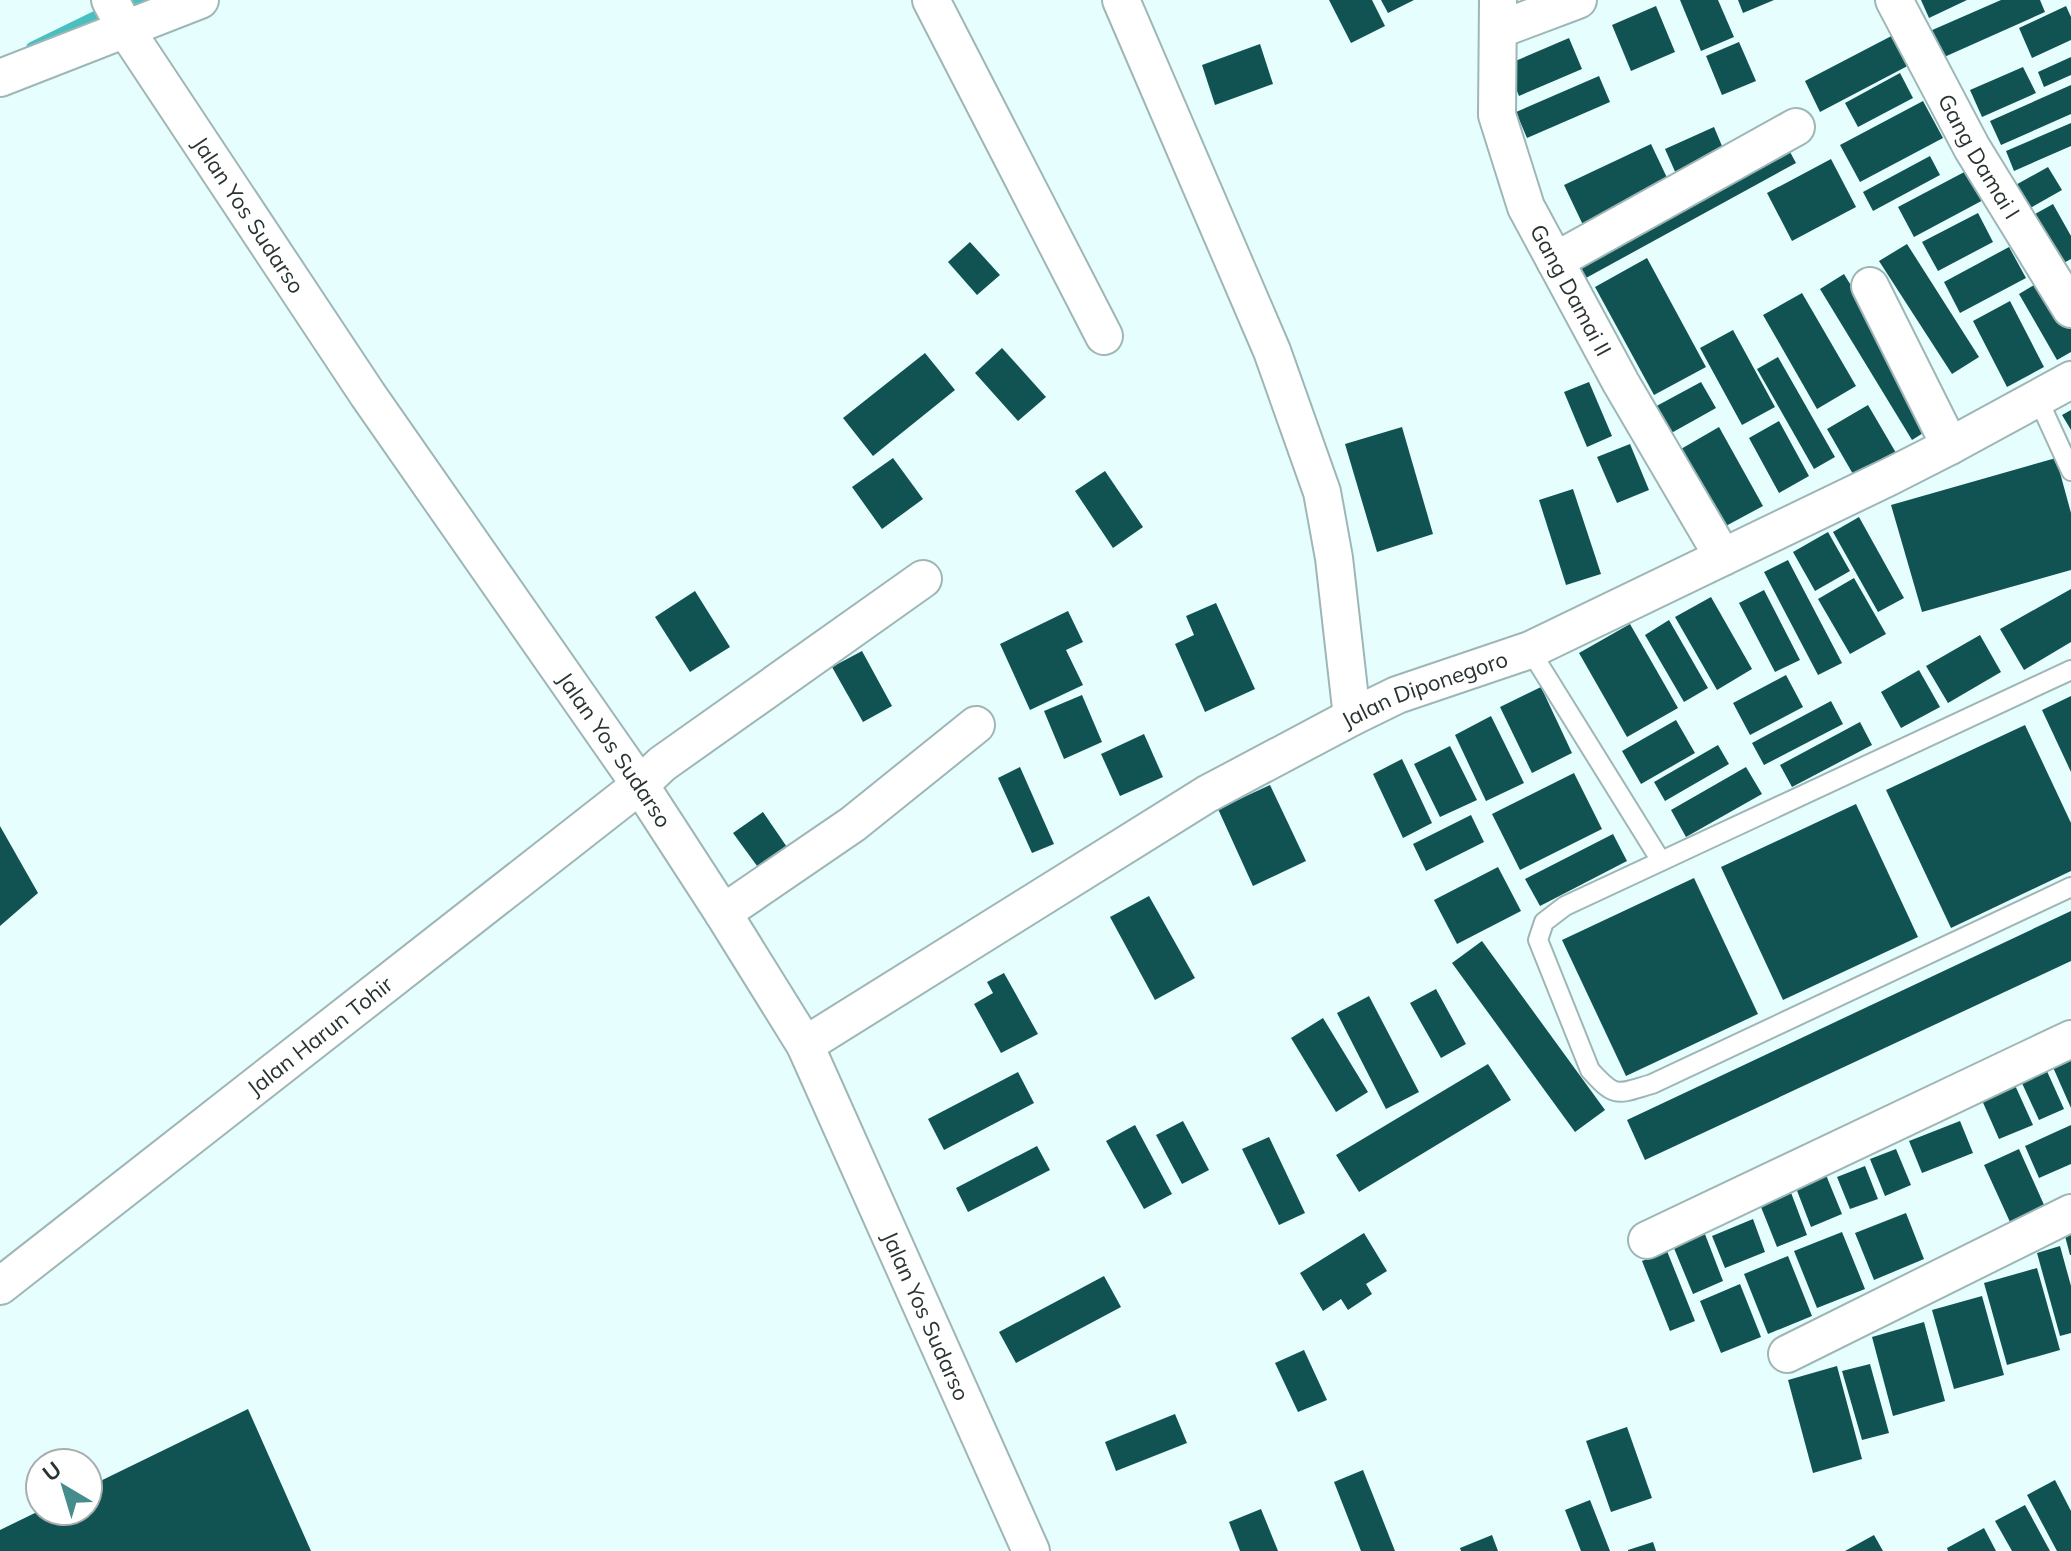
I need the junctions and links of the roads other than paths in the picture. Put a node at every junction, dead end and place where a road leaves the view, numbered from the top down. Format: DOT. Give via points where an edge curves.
graph roads {
  1 [pos="200,0"];
  2 [pos="931,0"];
  3 [pos="1121,0"];
  4 [pos="1578,0"];
  5 [pos="1894,0"];
  6 [pos="118,14"];
  7 [pos="1498,15"];
  8 [pos="0,78"];
  9 [pos="1796,127"];
  10 [pos="1555,261"];
  11 [pos="1870,286"];
  12 [pos="2071,309"];
  13 [pos="1104,336"];
  14 [pos="2071,380"];
  15 [pos="2038,399"];
  16 [pos="1950,446"];
  17 [pos="2071,471"];
  18 [pos="1723,557"];
  19 [pos="923,579"];
  20 [pos="1530,650"];
  21 [pos="2071,670"];
  22 [pos="1352,717"];
  23 [pos="976,725"];
  24 [pos="640,785"];
  25 [pos="1661,861"];
  26 [pos="2071,887"];
  27 [pos="723,913"];
  28 [pos="2071,1039"];
  29 [pos="805,1045"];
  30 [pos="2071,1213"];
  31 [pos="1647,1240"];
  32 [pos="0,1286"];
  33 [pos="1787,1354"];
  34 [pos="1031,1551"];
  1 -- 6 [label="street"];
  2 -- 13 [label="street"];
  3 -- 22 [label="street" via="1272,351 1322,492"];
  4 -- 7 [label="street"];
  5 -- 12 [label="street, Gang Damai I" via="1972,148"];
  6 -- 8 [label="street"];
  6 -- 24 [label="street, Jalan Yos Sudarso" via="368,395"];
  7 -- 10 [label="street, Gang Damai II" via="1497,115 1526,207"];
  9 -- 10 [label="street"];
  10 -- 18 [label="street, Gang Damai II"];
  11 -- 16 [label="street"];
  14 -- 15 [label="street, Jalan Diponegoro"];
  15 -- 16 [label="street, Jalan Diponegoro"];
  15 -- 17 [label="lane"];
  16 -- 18 [label="street, Jalan Diponegoro"];
  18 -- 20 [label="street, Jalan Diponegoro"];
  19 -- 24 [label="street, Jalan Harun Tohir" via="662,764"];
  20 -- 22 [label="street, Jalan Diponegoro" via="1397,695"];
  20 -- 25 [label="lane"];
  21 -- 25 [label="lane"];
  22 -- 29 [label="street, Jalan Diponegoro" via="1207,794"];
  23 -- 27 [label="street" via="853,824"];
  24 -- 27 [label="street, Jalan Yos Sudarso"];
  24 -- 32 [label="street, Jalan Harun Tohir"];
  25 -- 26 [label="lane" via="1565,906 1544,922 1538,940 1590,1070 1605,1088 1620,1093 1652,1084"];
  27 -- 29 [label="street, Jalan Yos Sudarso"];
  28 -- 31 [label="street"];
  29 -- 34 [label="street, Jalan Yos Sudarso"];
  30 -- 33 [label="street"];
}
